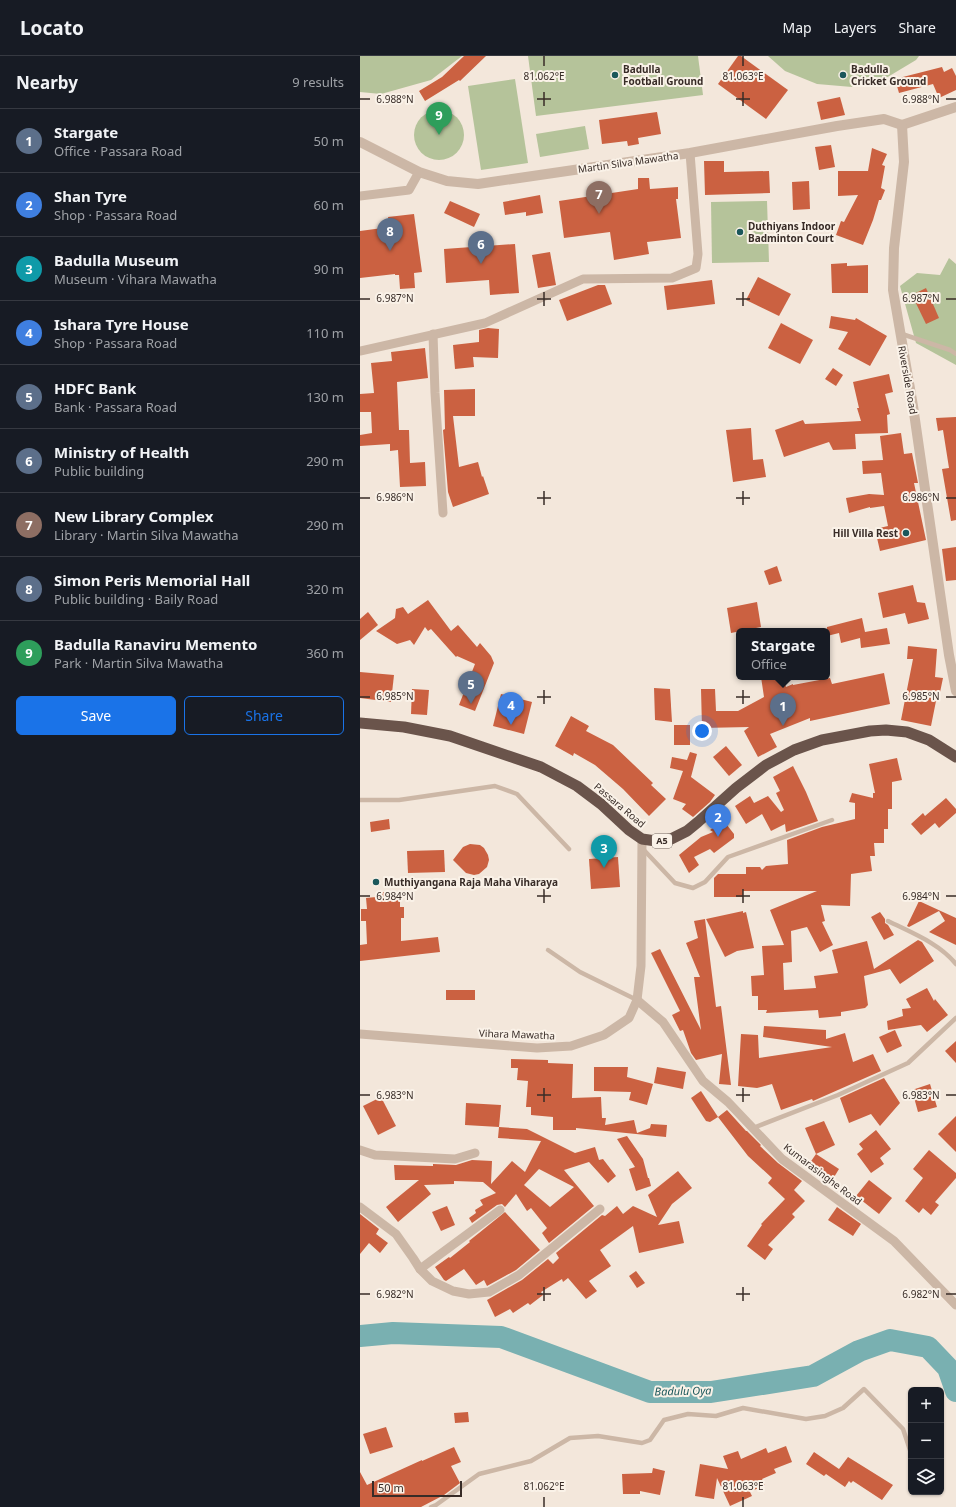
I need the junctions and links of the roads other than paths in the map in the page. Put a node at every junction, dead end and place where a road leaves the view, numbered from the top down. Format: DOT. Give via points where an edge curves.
graph roads {
  1 [pos="956,107"];
  2 [pos="902,125"];
  3 [pos="360,142"];
  4 [pos="690,153"];
  5 [pos="419,172"];
  6 [pos="360,196"];
  7 [pos="900,333"];
  8 [pos="432,334"];
  9 [pos="360,351"];
  10 [pos="956,354"];
  11 [pos="443,513"];
  12 [pos="953,655"];
  13 [pos="956,691"];
  14 [pos="360,723"];
  15 [pos="956,756"];
  16 [pos="360,800"];
  17 [pos="832,820"];
  18 [pos="641,843"];
  19 [pos="569,849"];
  20 [pos="888,921"];
  21 [pos="548,950"];
  22 [pos="956,964"];
  23 [pos="638,1000"];
  24 [pos="956,1018"];
  25 [pos="360,1034"];
  26 [pos="753,1128"];
  27 [pos="360,1150"];
  28 [pos="475,1153"];
  29 [pos="360,1208"];
  30 [pos="600,1209"];
  31 [pos="500,1210"];
  32 [pos="420,1269"];
  33 [pos="956,1305"];
  34 [pos="908,1444"];
  35 [pos="431,1507"];
  1 -- 2 [label="street"];
  2 -- 4 [label="street, Martin Silva Mawatha" via="884,119"];
  2 -- 7 [label="street, Riverside Road" via="904,162 894,248 893,290"];
  3 -- 5 [label="street, Martin Silva Mawatha"];
  4 -- 5 [label="street, Martin Silva Mawatha" via="478,184 447,181"];
  4 -- 8 [label="street" via="698,254 696,268 672,278 583,279 485,323"];
  5 -- 6 [label="street" via="409,190"];
  7 -- 10 [label="lane"];
  7 -- 12 [label="street, Riverside Road"];
  8 -- 9 [label="street"];
  8 -- 11 [label="street"];
  12 -- 13 [label="street, Riverside Road"];
  14 -- 18 [label="highway, Passara Road / A5" via="404,727 450,736 541,767 577,786 601,804"];
  15 -- 18 [label="highway, Passara Road / A5" via="929,740 907,732 870,731 822,740 794,750 766,765 698,822 677,836"];
  16 -- 19 [label="lane" via="399,800 495,786 517,794"];
  17 -- 18 [label="lane" via="728,857 705,882 693,888 675,883"];
  18 -- 23 [label="street, Vihara Mawatha" via="641,966"];
  20 -- 22 [label="lane" via="926,940"];
  21 -- 23 [label="lane" via="580,972"];
  23 -- 25 [label="street, Vihara Mawatha" via="629,1018 604,1036 571,1046 537,1048"];
  23 -- 26 [label="street, Kumarasinghe Road" via="663,1022 703,1080"];
  24 -- 26 [label="lane" via="908,1063 838,1095"];
  26 -- 33 [label="street, Kumarasinghe Road" via="782,1159 894,1241"];
  27 -- 28 [label="street" via="375,1155 455,1159"];
  29 -- 32 [label="street" via="396,1234"];
  30 -- 32 [label="street" via="519,1275 489,1292 469,1294 453,1291 432,1281"];
  31 -- 32 [label="street"];
  34 -- 35 [label="lane" via="903,1429 864,1389 843,1408 819,1417 806,1419 743,1408 716,1416 688,1414 664,1420 650,1440 642,1443 598,1436 570,1438 531,1461 479,1474"];
}
